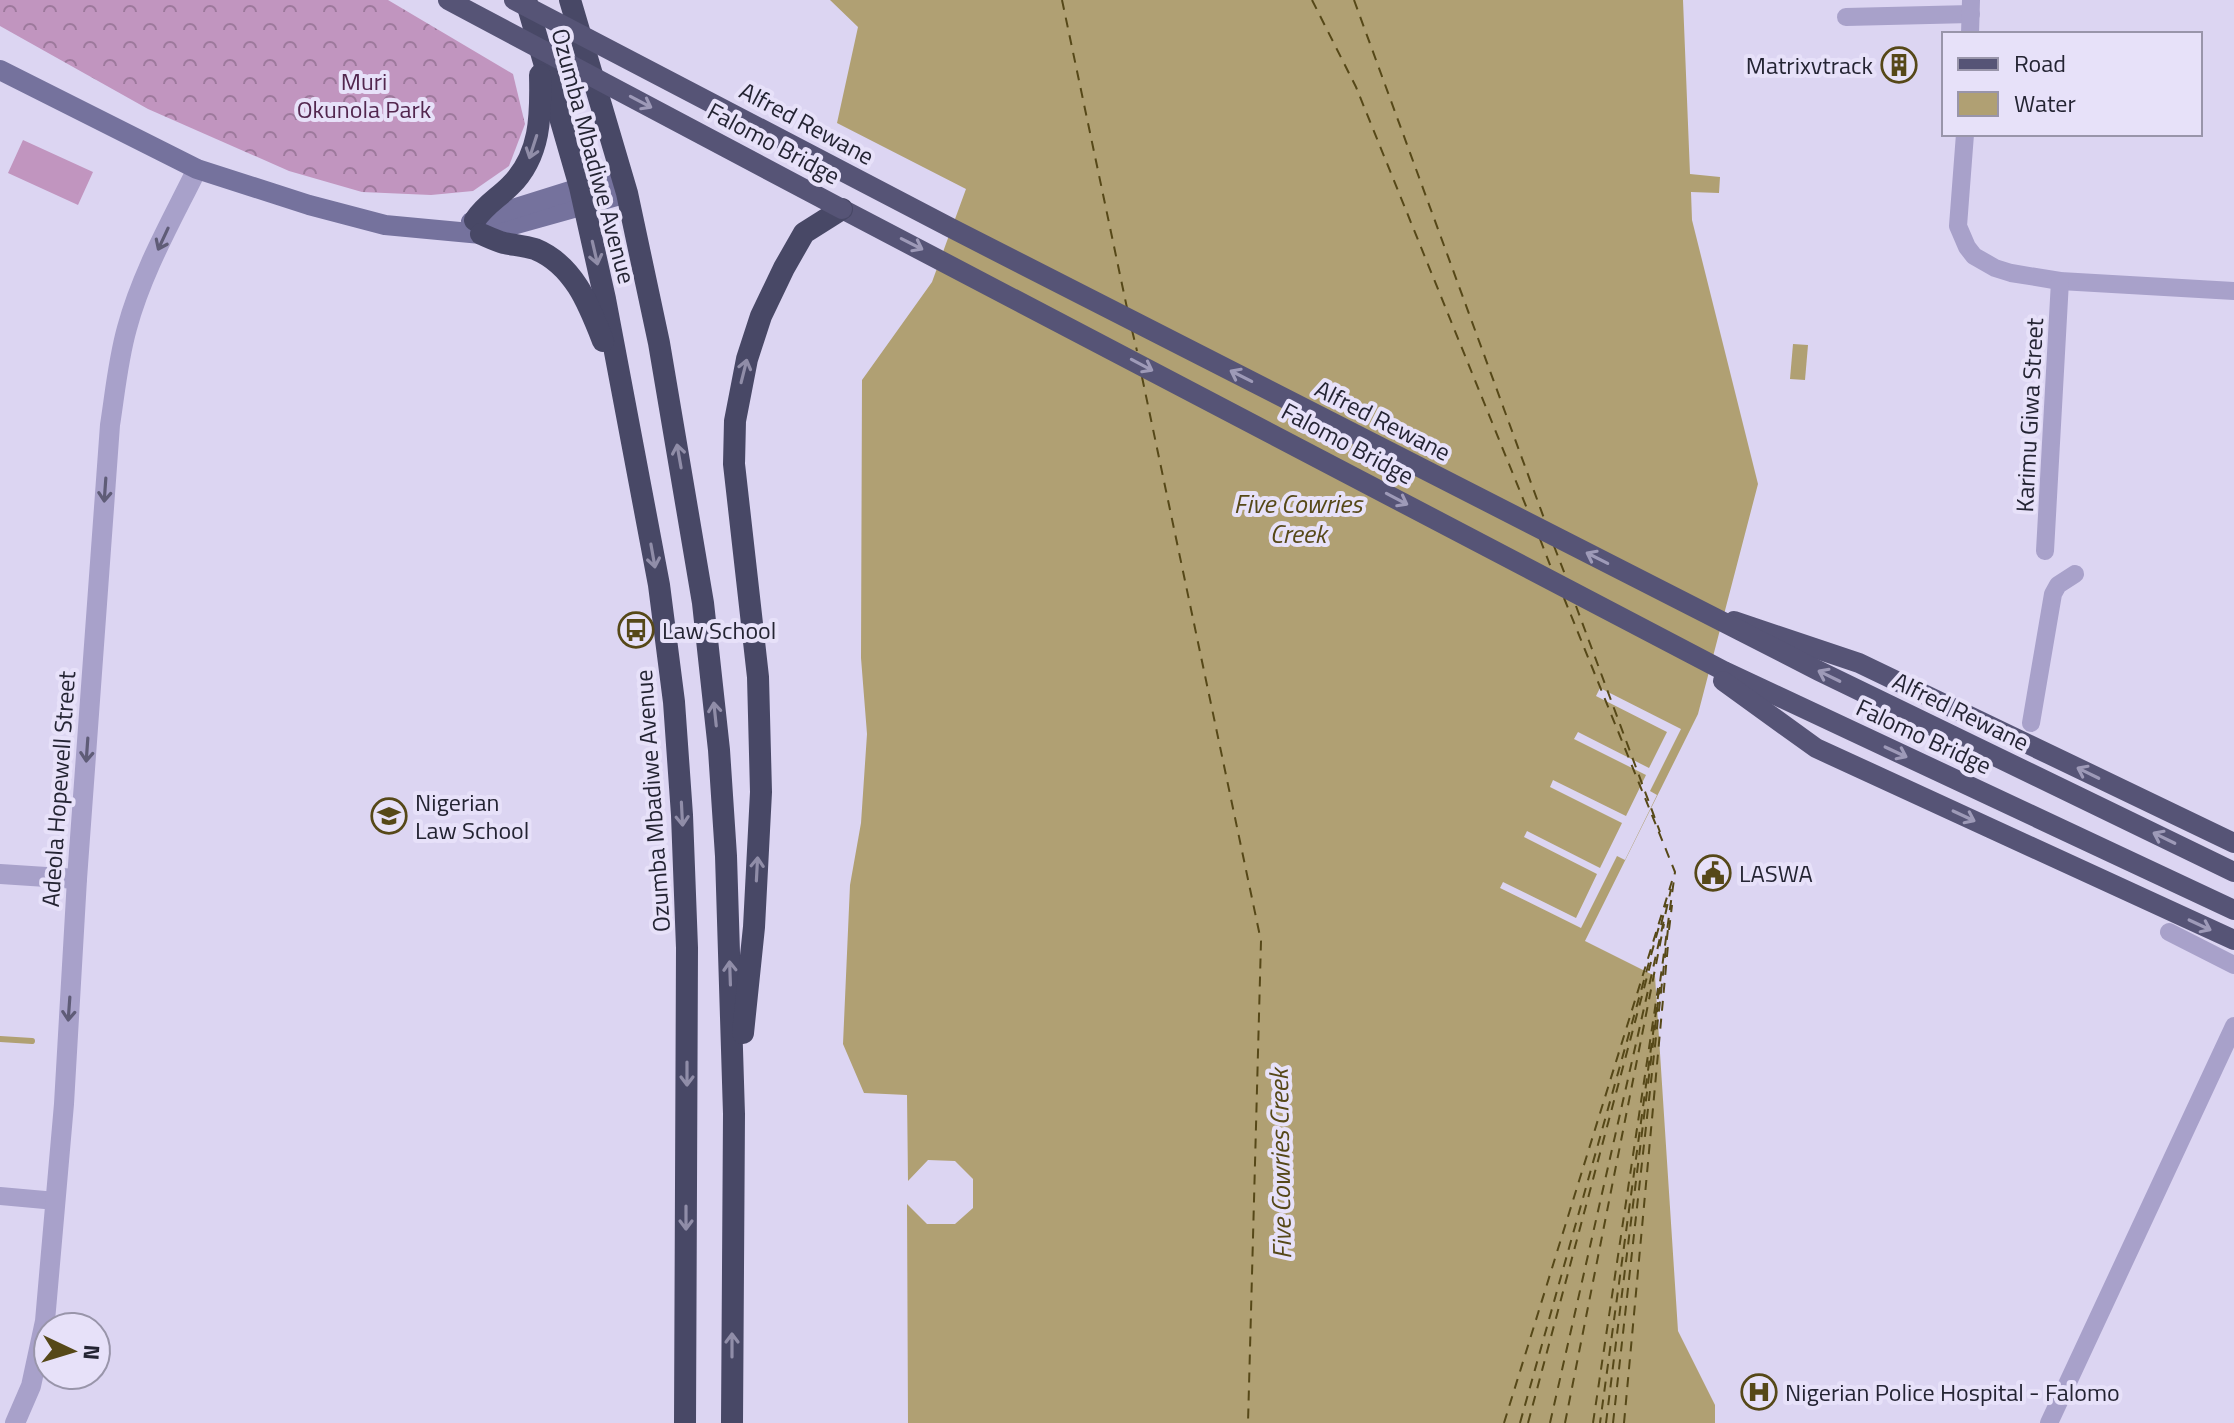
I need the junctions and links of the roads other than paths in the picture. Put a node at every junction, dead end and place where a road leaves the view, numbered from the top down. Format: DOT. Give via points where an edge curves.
graph roads {
  1 [pos="448,0"];
  2 [pos="514,0"];
  3 [pos="526,0"];
  4 [pos="570,0"];
  5 [pos="1971,7"];
  6 [pos="1846,17"];
  7 [pos="1970,32"];
  8 [pos="539,42"];
  9 [pos="0,70"];
  10 [pos="1965,136"];
  11 [pos="197,169"];
  12 [pos="624,184"];
  13 [pos="582,196"];
  14 [pos="842,209"];
  15 [pos="478,227"];
  16 [pos="2060,281"];
  17 [pos="2234,291"];
  18 [pos="624,396"];
  19 [pos="2045,551"];
  20 [pos="2075,574"];
  21 [pos="1695,608"];
  22 [pos="1674,645"];
  23 [pos="2031,723"];
  24 [pos="2234,843"];
  25 [pos="2234,872"];
  26 [pos="0,874"];
  27 [pos="77,879"];
  28 [pos="2234,910"];
  29 [pos="2169,932"];
  30 [pos="2234,940"];
  31 [pos="2234,965"];
  32 [pos="2234,1026"];
  33 [pos="734,1114"];
  34 [pos="0,1196"];
  35 [pos="56,1201"];
  36 [pos="15,1423"];
  37 [pos="685,1423"];
  38 [pos="732,1423"];
  39 [pos="2049,1423"];
  1 -- 14 [label="main road, Falomo Bridge, one-way, bridge"];
  21 -- 2 [label="main road, Alfred Rewane, one-way, bridge"];
  3 -- 8 [label="highway, Ozumba Mbadiwe Avenue"];
  4 -- 12 [label="highway, Ozumba Mbadiwe Avenue"];
  5 -- 6 [label="street"];
  5 -- 7 [label="street"];
  8 -- 13 [label="highway, Ozumba Mbadiwe Avenue"];
  8 -- 15 [label="highway, one-way" via="540,120 535,145 525,169 483,207"];
  9 -- 11 [label="main road"];
  10 -- 16 [label="street" via="1958,226 1967,247 1995,268"];
  11 -- 15 [label="main road" via="385,225 453,231"];
  11 -- 27 [label="street, Adeola Hopewell Street, one-way" via="139,292 118,366"];
  12 -- 13 [label="main road"];
  33 -- 12 [label="highway, Ozumba Mbadiwe Avenue, one-way" via="726,856 703,603 659,343"];
  13 -- 15 [label="main road"];
  13 -- 18 [label="highway, Ozumba Mbadiwe Avenue, one-way"];
  14 -- 22 [label="main road, Falomo Bridge, one-way"];
  33 -- 14 [label="highway, one-way" via="754,927 761,792 758,677 734,464 735,421 761,316 784,268 804,233"];
  15 -- 18 [label="highway" via="502,243 549,256 564,269 590,310"];
  16 -- 17 [label="street"];
  16 -- 19 [label="street, Karimu Giwa Street"];
  18 -- 37 [label="highway, Ozumba Mbadiwe Avenue, one-way" via="659,585 682,815 687,948"];
  20 -- 23 [label="street" via="2053,594"];
  24 -- 21 [label="main road, one-way, bridge" via="1859,663"];
  25 -- 21 [label="main road, Alfred Rewane, one-way, bridge"];
  22 -- 28 [label="main road, Falomo Bridge, one-way"];
  22 -- 30 [label="main road, one-way" via="1816,748"];
  26 -- 27 [label="street"];
  27 -- 35 [label="street, Adeola Hopewell Street, one-way"];
  29 -- 31 [label="street"];
  32 -- 39 [label="street"];
  38 -- 33 [label="highway, Ozumba Mbadiwe Avenue, one-way"];
  34 -- 35 [label="street"];
  35 -- 36 [label="street, Adeola Hopewell Street" via="41,1347"];
}
